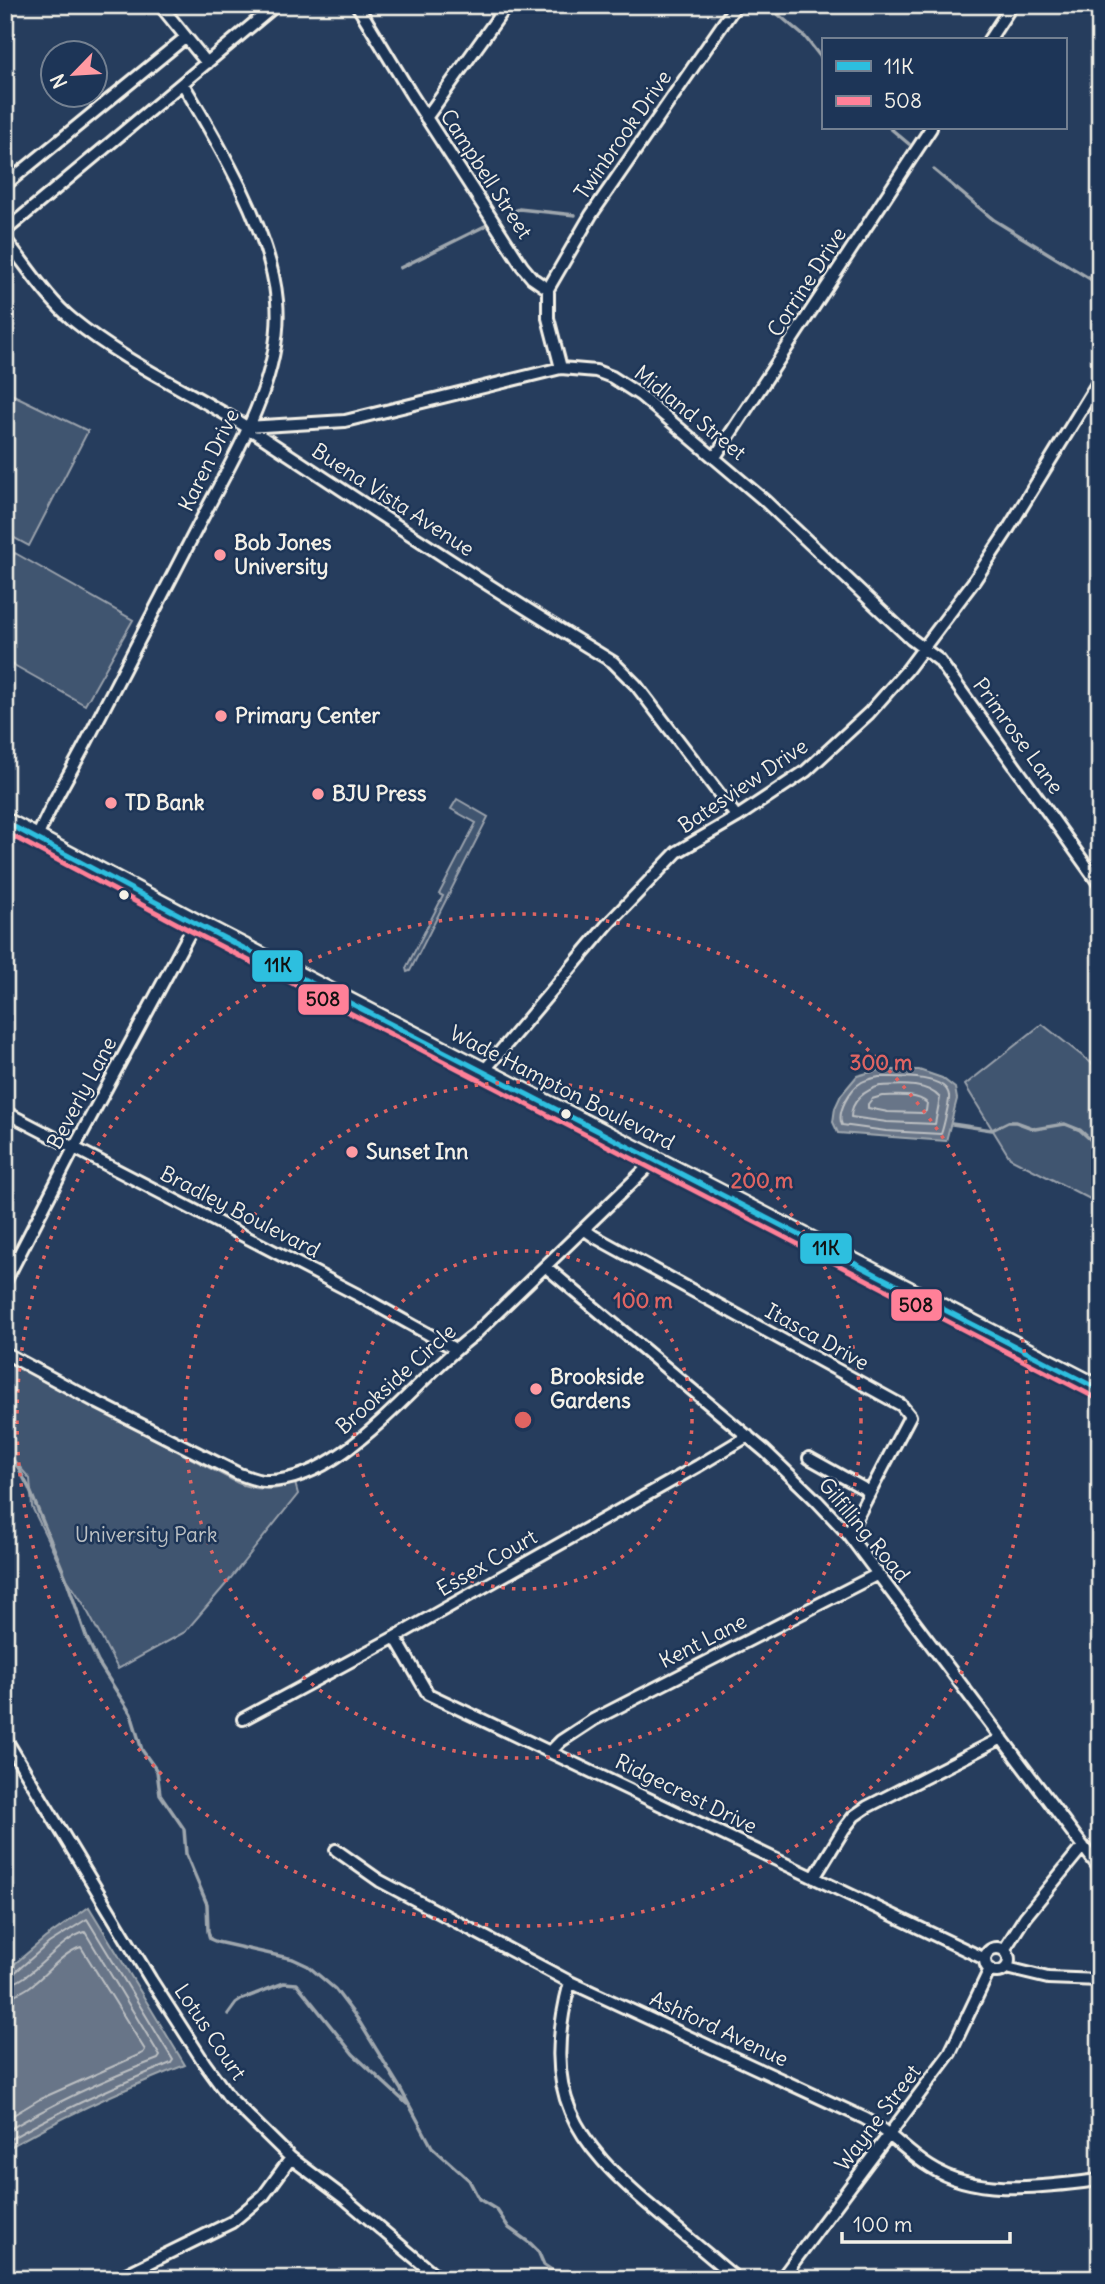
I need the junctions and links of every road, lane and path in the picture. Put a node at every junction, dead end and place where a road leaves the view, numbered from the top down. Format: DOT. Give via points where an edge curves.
graph roads {
  1 [pos="160,5"];
  2 [pos="276,5"];
  3 [pos="357,5"];
  4 [pos="507,5"];
  5 [pos="736,5"];
  6 [pos="1012,5"];
  7 [pos="186,37"];
  8 [pos="990,38"];
  9 [pos="207,63"];
  10 [pos="183,84"];
  11 [pos="426,118"];
  12 [pos="930,130"];
  13 [pos="5,185"];
  14 [pos="5,231"];
  15 [pos="5,239"];
  16 [pos="548,289"];
  17 [pos="561,368"];
  18 [pos="1100,379"];
  19 [pos="247,427"];
  20 [pos="715,457"];
  21 [pos="925,647"];
  22 [pos="737,817"];
  23 [pos="5,822"];
  24 [pos="37,838"];
  25 [pos="1100,885"];
  26 [pos="195,923"];
  27 [pos="483,1072"];
  28 [pos="5,1112"];
  29 [pos="74,1148"];
  30 [pos="654,1161"];
  31 [pos="584,1230"];
  32 [pos="545,1267"];
  33 [pos="5,1282"];
  34 [pos="455,1349"];
  35 [pos="5,1353"];
  36 [pos="1100,1390"];
  37 [pos="748,1436"];
  38 [pos="808,1458"];
  39 [pos="870,1492"];
  40 [pos="848,1534"];
  41 [pos="878,1574"];
  42 [pos="395,1637"];
  43 [pos="243,1719"];
  44 [pos="5,1738"];
  45 [pos="1002,1738"];
  46 [pos="551,1751"];
  47 [pos="9,1753"];
  48 [pos="1083,1846"];
  49 [pos="336,1850"];
  50 [pos="1100,1869"];
  51 [pos="814,1878"];
  52 [pos="1004,1950"];
  53 [pos="988,1964"];
  54 [pos="1007,1968"];
  55 [pos="1100,1980"];
  56 [pos="570,1982"];
  57 [pos="890,2134"];
  58 [pos="291,2158"];
  59 [pos="1100,2180"];
  60 [pos="116,2279"];
  61 [pos="440,2279"];
  62 [pos="737,2279"];
  63 [pos="781,2279"];
  1 -- 7 [label="street"];
  2 -- 9 [label="street"];
  3 -- 11 [label="street, Campbell Street"];
  4 -- 11 [label="street"];
  5 -- 16 [label="street, Twinbrook Drive" via="591,215"];
  6 -- 8 [label="street"];
  7 -- 9 [label="street"];
  7 -- 13 [label="street"];
  9 -- 10 [label="street"];
  10 -- 14 [label="street"];
  10 -- 19 [label="street, Karen Drive" via="258,230 277,300 269,375"];
  11 -- 16 [label="street, Campbell Street" via="522,266"];
  12 -- 20 [label="street, Corrine Drive"];
  15 -- 19 [label="street, Buena Vista Avenue" via="72,320"];
  16 -- 17 [label="street" via="548,318"];
  17 -- 19 [label="street, Midland Street" via="345,421"];
  17 -- 20 [label="street, Midland Street" via="596,371 626,384"];
  18 -- 21 [label="street, Batesview Drive" via="1007,531"];
  19 -- 22 [label="street, Buena Vista Avenue" via="613,662 636,685"];
  19 -- 24 [label="street, Karen Drive"];
  20 -- 21 [label="street, Midland Street"];
  21 -- 22 [label="street, Batesview Drive" via="843,739 802,774"];
  21 -- 25 [label="street, Primrose Lane" via="939,660"];
  22 -- 27 [label="street, Batesview Drive" via="677,852 639,890"];
  23 -- 24 [label="main road, Wade Hampton Boulevard"];
  24 -- 26 [label="main road, Wade Hampton Boulevard"];
  26 -- 27 [label="main road, Wade Hampton Boulevard"];
  26 -- 29 [label="street, Beverly Lane"];
  27 -- 30 [label="main road, Wade Hampton Boulevard"];
  28 -- 29 [label="street, Bradley Boulevard"];
  29 -- 33 [label="street, Beverly Lane"];
  29 -- 34 [label="street, Bradley Boulevard"];
  30 -- 31 [label="street, Brookside Circle"];
  30 -- 36 [label="main road, Wade Hampton Boulevard"];
  31 -- 32 [label="street, Brookside Circle"];
  31 -- 39 [label="street, Itasca Drive" via="901,1405 910,1416"];
  32 -- 34 [label="street, Brookside Circle"];
  32 -- 37 [label="street, Gilfilling Road"];
  34 -- 35 [label="street, Brookside Circle" via="396,1408 337,1457 280,1481 263,1481 220,1466"];
  37 -- 40 [label="street, Gilfilling Road"];
  37 -- 42 [label="street, Essex Court"];
  38 -- 39 [label="street"];
  39 -- 40 [label="street, Itasca Drive"];
  40 -- 41 [label="street, Gilfilling Road"];
  41 -- 45 [label="street, Gilfilling Road"];
  41 -- 46 [label="street, Kent Lane" via="593,1720"];
  42 -- 43 [label="street, Essex Court"];
  42 -- 46 [label="street, Ridgecrest Drive" via="428,1694"];
  44 -- 47 [label="street, Lotus Court"];
  45 -- 48 [label="street, Gilfilling Road"];
  45 -- 51 [label="street" via="860,1812"];
  46 -- 51 [label="street, Ridgecrest Drive"];
  47 -- 58 [label="street, Lotus Court" via="205,2064 237,2105"];
  48 -- 50 [label="street, Gilfilling Road"];
  48 -- 52 [label="street"];
  49 -- 56 [label="street, Ashford Avenue" via="380,1881"];
  51 -- 53 [label="street, Ridgecrest Drive"];
  52 -- 53 [label="street" via="992,1949"];
  52 -- 54 [label="street" via="1009,1956"];
  53 -- 54 [label="street" via="1001,1972"];
  53 -- 57 [label="street, Wayne Street" via="957,2041"];
  54 -- 55 [label="street" via="1048,1978"];
  56 -- 57 [label="street, Ashford Avenue"];
  56 -- 62 [label="street" via="561,2015 558,2055 565,2094 578,2128 604,2164"];
  57 -- 59 [label="street, Ashford Avenue" via="927,2165 969,2183 1010,2186"];
  57 -- 63 [label="street, Wayne Street"];
  58 -- 60 [label="street" via="264,2195 232,2222"];
  58 -- 61 [label="street, Lotus Court"];
}
